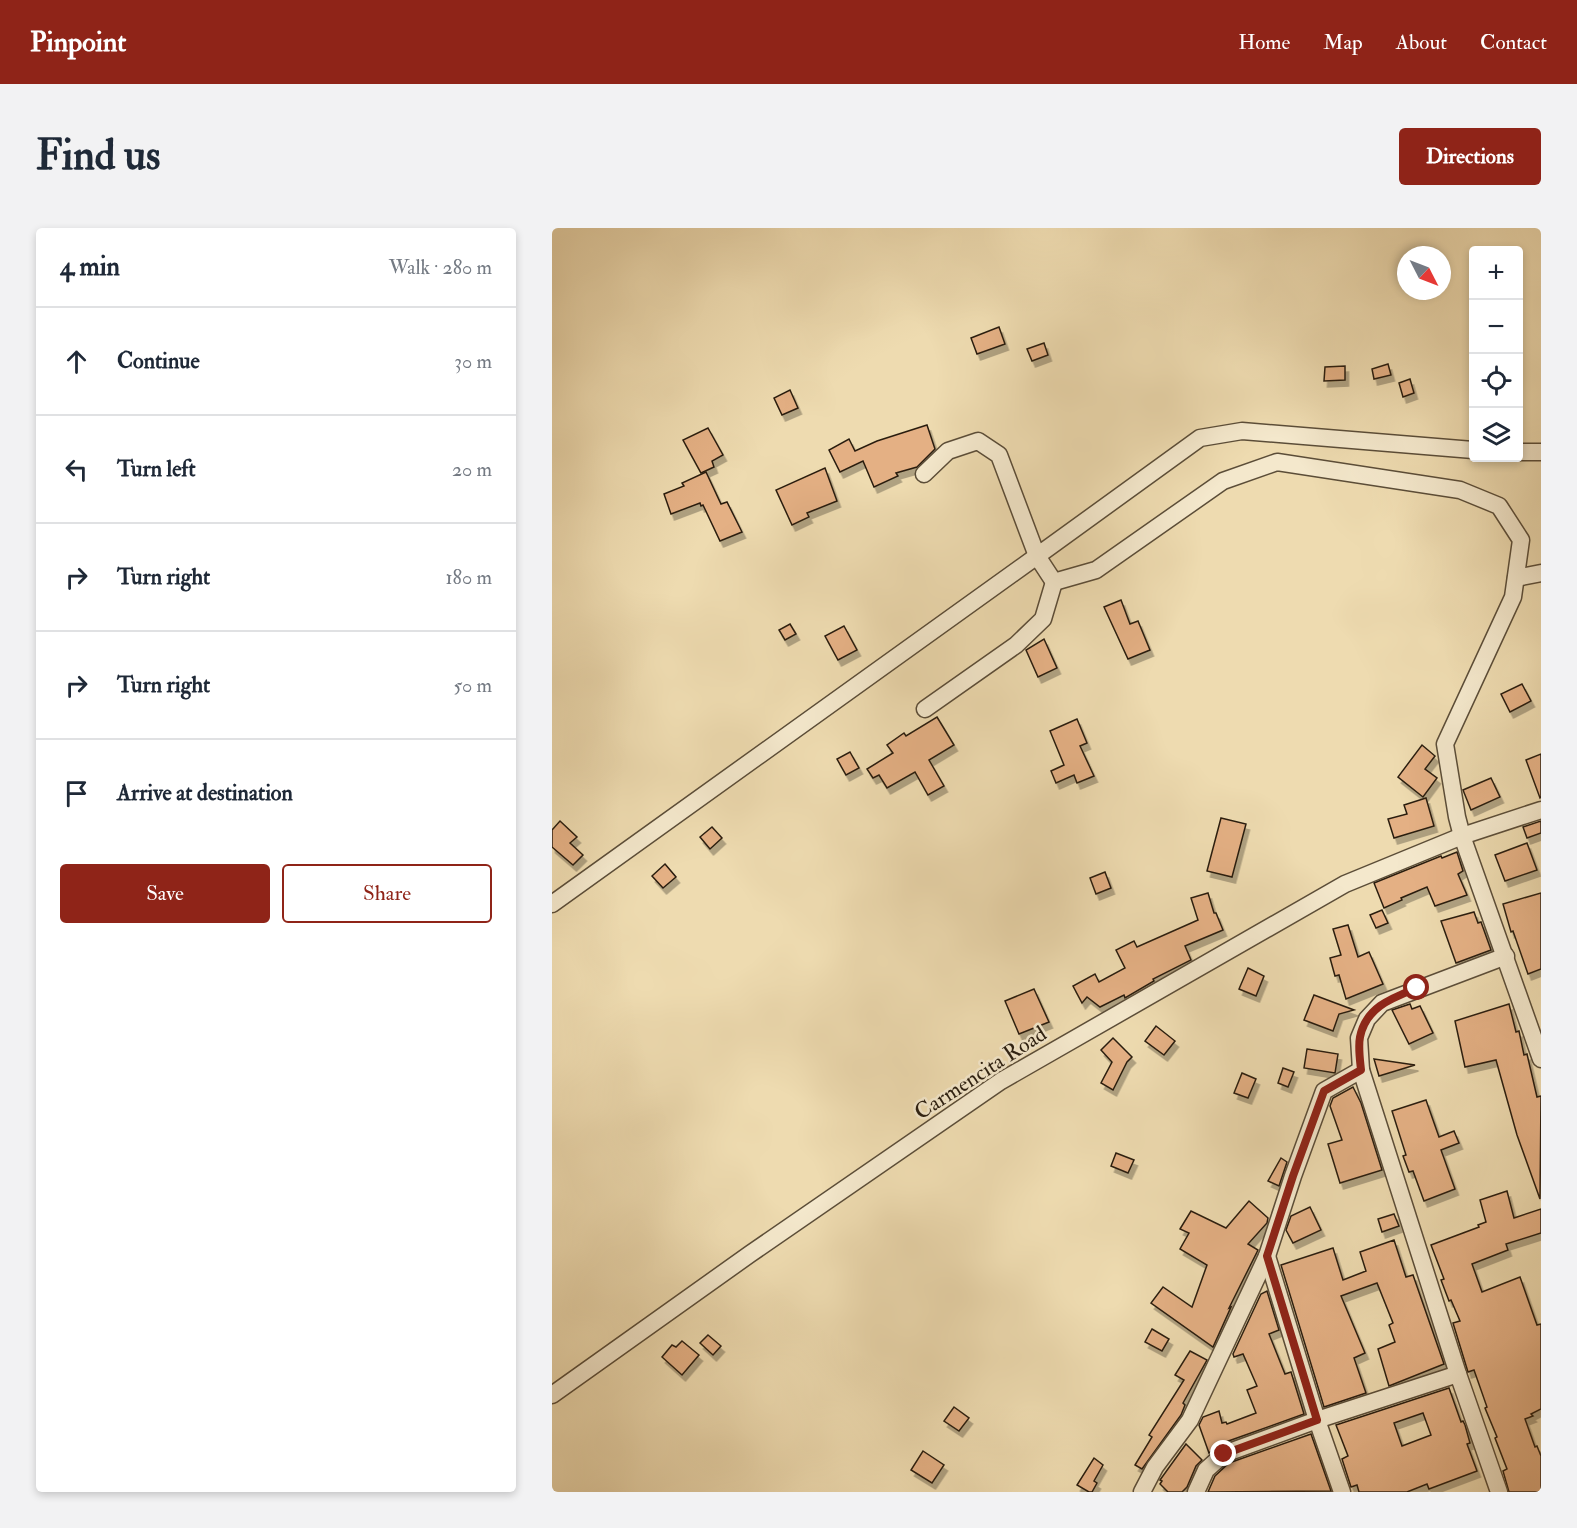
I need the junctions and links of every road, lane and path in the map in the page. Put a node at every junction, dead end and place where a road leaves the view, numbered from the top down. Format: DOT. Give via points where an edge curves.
graph roads {
  1 [pos="1469,450"];
  2 [pos="1523,452"];
  3 [pos="1541,452"];
  4 [pos="924,474"];
  5 [pos="1037,556"];
  6 [pos="1541,573"];
  7 [pos="1516,578"];
  8 [pos="1054,582"];
  9 [pos="925,709"];
  10 [pos="1541,810"];
  11 [pos="1462,836"];
  12 [pos="552,904"];
  13 [pos="1506,956"];
  14 [pos="1541,1059"];
  15 [pos="1361,1070"];
  16 [pos="1267,1256"];
  17 [pos="1458,1374"];
  18 [pos="552,1395"];
  19 [pos="1317,1420"];
  20 [pos="1142,1492"];
  21 [pos="1196,1492"];
  22 [pos="1342,1492"];
  23 [pos="1499,1492"];
  1 -- 5 [label="street" via="1242,431 1200,438"];
  2 -- 3 [label="street"];
  4 -- 5 [label="street" via="948,451 978,441 999,455"];
  5 -- 8 [label="street"];
  5 -- 12 [label="street"];
  6 -- 7 [label="street"];
  7 -- 8 [label="street" via="1521,540 1499,506 1460,490 1277,462 1222,481 1096,570"];
  7 -- 11 [label="street" via="1514,597 1445,744"];
  8 -- 9 [label="street" via="1043,619 1016,645"];
  10 -- 11 [label="street, Carmencita Road"];
  11 -- 13 [label="street"];
  11 -- 18 [label="street, Carmencita Road" via="1345,884 1001,1081"];
  13 -- 14 [label="street"];
  13 -- 15 [label="street" via="1382,1003 1367,1019 1359,1038"];
  15 -- 16 [label="street" via="1324,1091"];
  15 -- 17 [label="street"];
  16 -- 19 [label="street"];
  16 -- 20 [label="street" via="1190,1420 1155,1467"];
  17 -- 19 [label="street"];
  17 -- 23 [label="street"];
  19 -- 21 [label="street" via="1224,1454 1206,1470"];
  19 -- 22 [label="street"];
}
